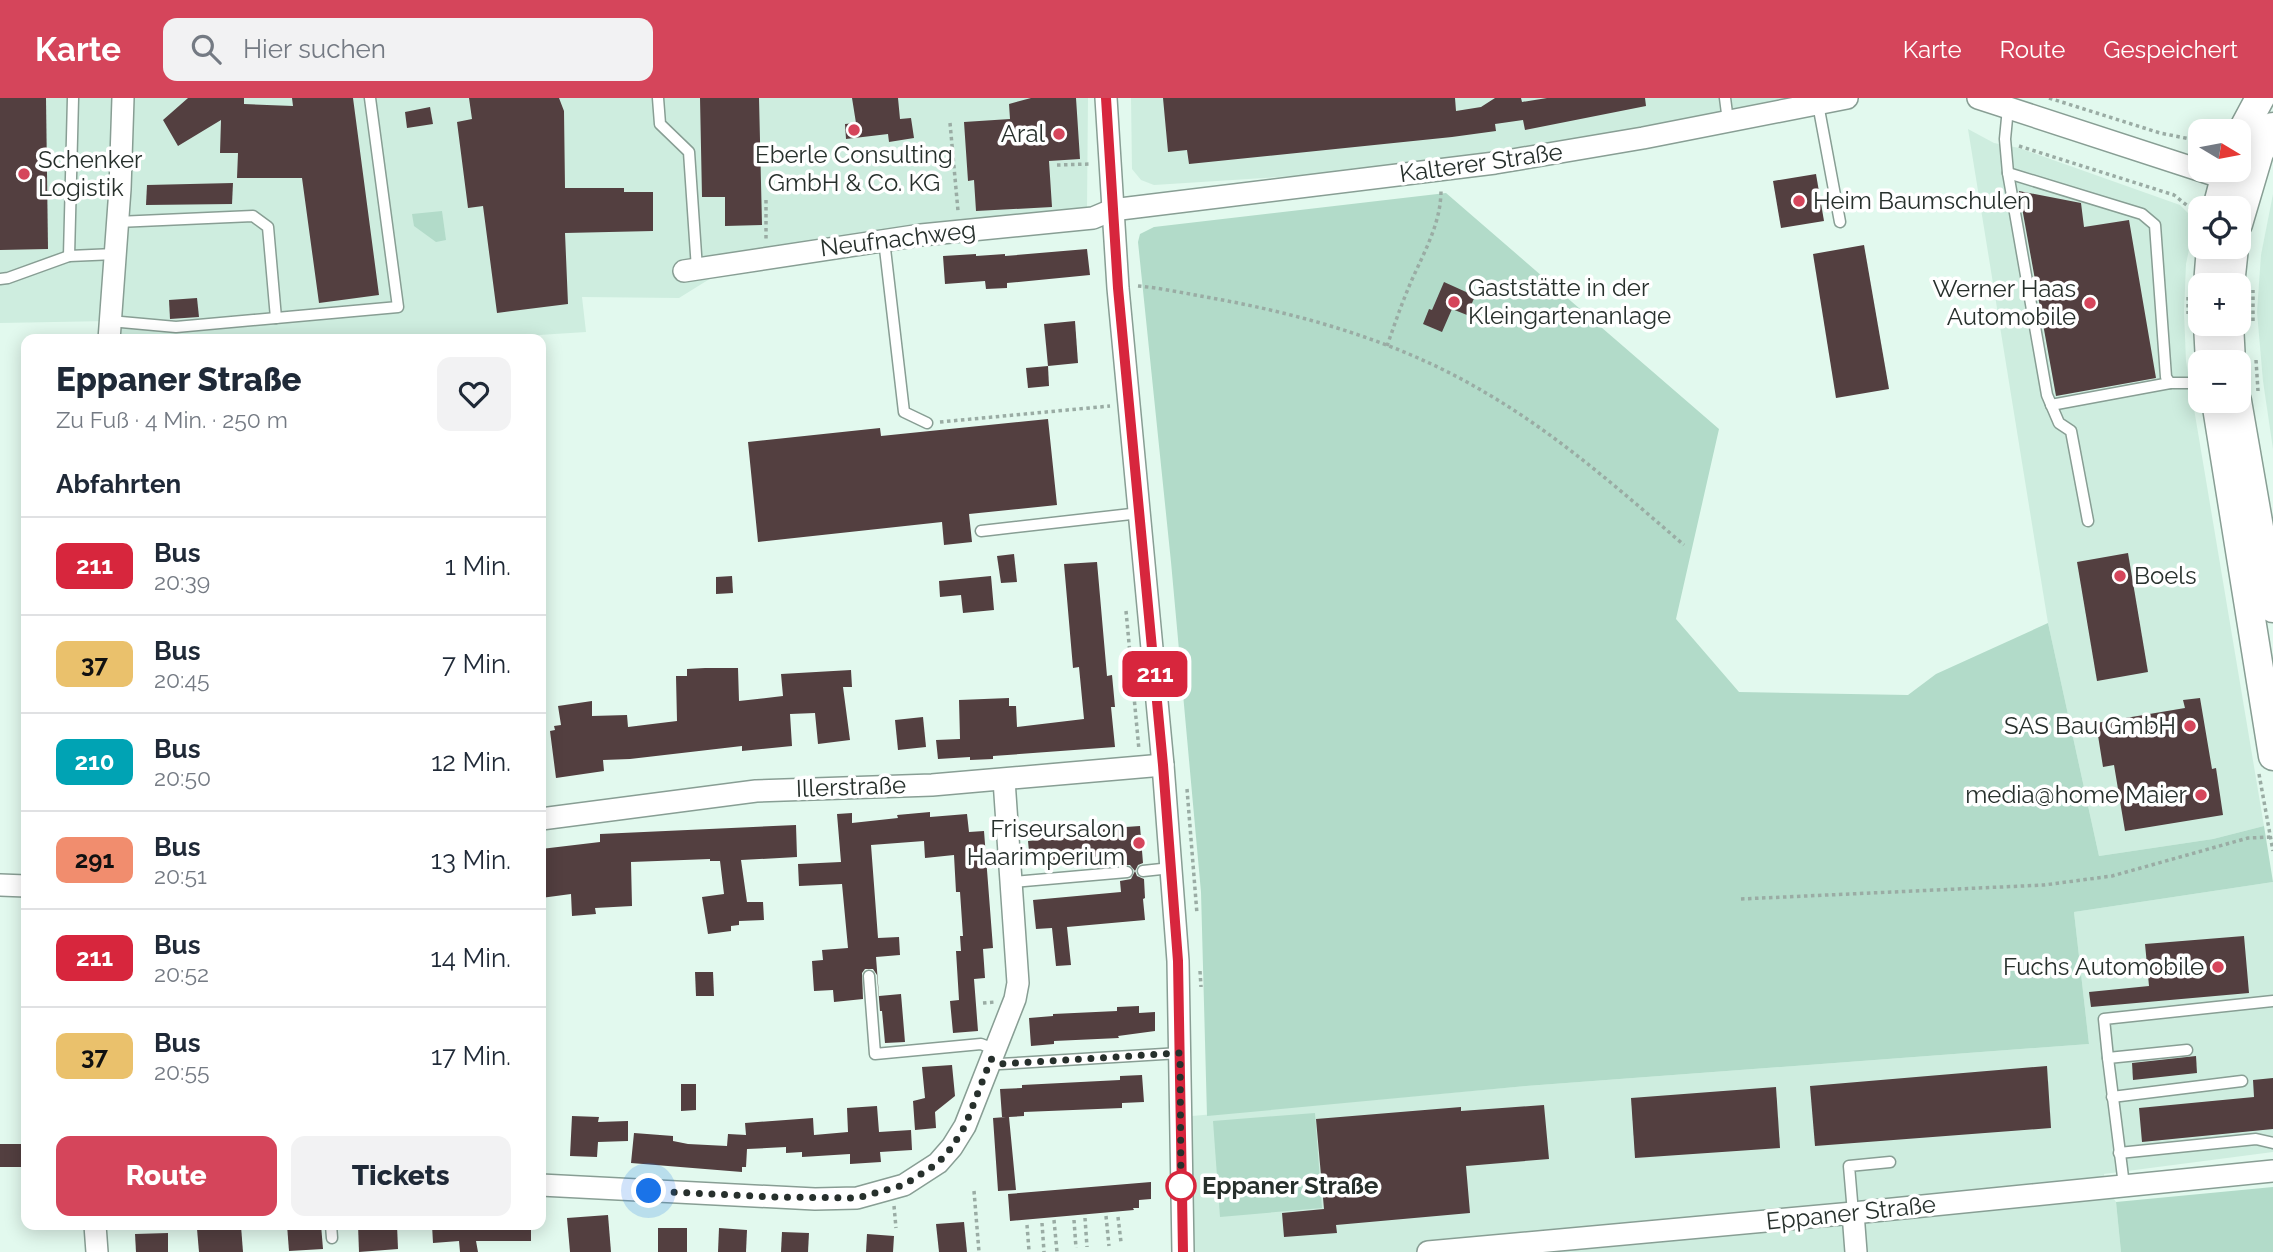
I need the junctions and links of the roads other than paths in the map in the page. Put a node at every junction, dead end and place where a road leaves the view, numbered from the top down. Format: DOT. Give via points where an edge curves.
graph roads {
  1 [pos="73,98"];
  2 [pos="124,98"];
  3 [pos="370,98"];
  4 [pos="658,98"];
  5 [pos="1106,98"];
  6 [pos="1725,98"];
  7 [pos="1847,98"];
  8 [pos="1978,98"];
  9 [pos="2260,98"];
  10 [pos="1818,104"];
  11 [pos="2008,108"];
  12 [pos="2249,119"];
  13 [pos="1728,121"];
  14 [pos="2273,127"];
  15 [pos="2251,161"];
  16 [pos="2188,164"];
  17 [pos="2008,173"];
  18 [pos="1112,210"];
  19 [pos="117,222"];
  20 [pos="1840,222"];
  21 [pos="884,240"];
  22 [pos="115,254"];
  23 [pos="69,256"];
  24 [pos="690,270"];
  25 [pos="0,279"];
  26 [pos="276,318"];
  27 [pos="109,330"];
  28 [pos="2170,383"];
  29 [pos="2188,383"];
  30 [pos="2051,405"];
  31 [pos="2219,413"];
  32 [pos="2249,413"];
  33 [pos="928,423"];
  34 [pos="1140,513"];
  35 [pos="2088,521"];
  36 [pos="981,531"];
  37 [pos="2266,612"];
  38 [pos="2273,756"];
  39 [pos="1163,765"];
  40 [pos="1004,780"];
  41 [pos="546,818"];
  42 [pos="1171,868"];
  43 [pos="1143,871"];
  44 [pos="1127,872"];
  45 [pos="1012,882"];
  46 [pos="0,885"];
  47 [pos="21,886"];
  48 [pos="869,976"];
  49 [pos="2273,1001"];
  50 [pos="2188,1050"];
  51 [pos="1180,1053"];
  52 [pos="993,1054"];
  53 [pos="2108,1058"];
  54 [pos="2242,1081"];
  55 [pos="2112,1097"];
  56 [pos="2273,1143"];
  57 [pos="2119,1153"];
  58 [pos="1890,1162"];
  59 [pos="2273,1171"];
  60 [pos="546,1185"];
  61 [pos="2124,1185"];
  62 [pos="1853,1213"];
  63 [pos="95,1230"];
  64 [pos="331,1230"];
  65 [pos="332,1238"];
  66 [pos="97,1252"];
  67 [pos="1183,1252"];
  68 [pos="1430,1252"];
  69 [pos="1856,1252"];
  1 -- 23 [label="lane"];
  2 -- 19 [label="street"];
  3 -- 26 [label="lane" via="398,307"];
  4 -- 24 [label="lane" via="660,124 689,152"];
  5 -- 18 [label="street"];
  6 -- 13 [label="lane"];
  7 -- 10 [label="street, Kalterer Straße"];
  8 -- 11 [label="street"];
  9 -- 12 [label="main road"];
  10 -- 13 [label="street, Kalterer Straße"];
  10 -- 20 [label="lane"];
  11 -- 16 [label="street"];
  11 -- 17 [label="lane"];
  13 -- 18 [label="street, Kalterer Straße" via="1440,171"];
  14 -- 15 [label="main road"];
  17 -- 28 [label="lane" via="2142,214 2155,225 2164,363"];
  17 -- 30 [label="lane"];
  18 -- 21 [label="street, Neufnachweg" via="1093,218"];
  18 -- 34 [label="street" via="1118,288 1118,406"];
  19 -- 22 [label="street"];
  19 -- 26 [label="lane" via="253,216 268,227"];
  21 -- 24 [label="street, Neufnachweg"];
  21 -- 33 [label="lane" via="904,412"];
  22 -- 23 [label="lane"];
  22 -- 27 [label="street"];
  23 -- 25 [label="lane"];
  26 -- 27 [label="lane"];
  28 -- 29 [label="lane"];
  28 -- 30 [label="lane"];
  30 -- 35 [label="lane" via="2059,423 2071,431"];
  31 -- 37 [label="main road"];
  32 -- 37 [label="main road"];
  34 -- 36 [label="lane"];
  34 -- 39 [label="street"];
  37 -- 38 [label="main road"];
  39 -- 40 [label="street, Illerstraße"];
  39 -- 42 [label="street"];
  40 -- 41 [label="street, Illerstraße" via="756,791"];
  40 -- 45 [label="street"];
  42 -- 43 [label="lane"];
  42 -- 51 [label="street"];
  44 -- 45 [label="lane"];
  45 -- 52 [label="street" via="1018,983"];
  46 -- 47 [label="street"];
  48 -- 52 [label="lane" via="875,1054 981,1044"];
  49 -- 53 [label="lane" via="2104,1019"];
  50 -- 53 [label="lane"];
  51 -- 52 [label="lane" via="1000,1064"];
  51 -- 67 [label="street"];
  52 -- 60 [label="street" via="952,1147 938,1163 904,1185 857,1198"];
  53 -- 55 [label="lane"];
  54 -- 55 [label="lane"];
  55 -- 57 [label="lane"];
  56 -- 57 [label="lane" via="2256,1139"];
  57 -- 61 [label="lane"];
  58 -- 62 [label="lane" via="1850,1166"];
  59 -- 61 [label="street, Eppaner Straße"];
  61 -- 62 [label="street, Eppaner Straße"];
  62 -- 68 [label="street, Eppaner Straße"];
  62 -- 69 [label="street"];
  63 -- 66 [label="street"];
  64 -- 65 [label="lane"];
}
